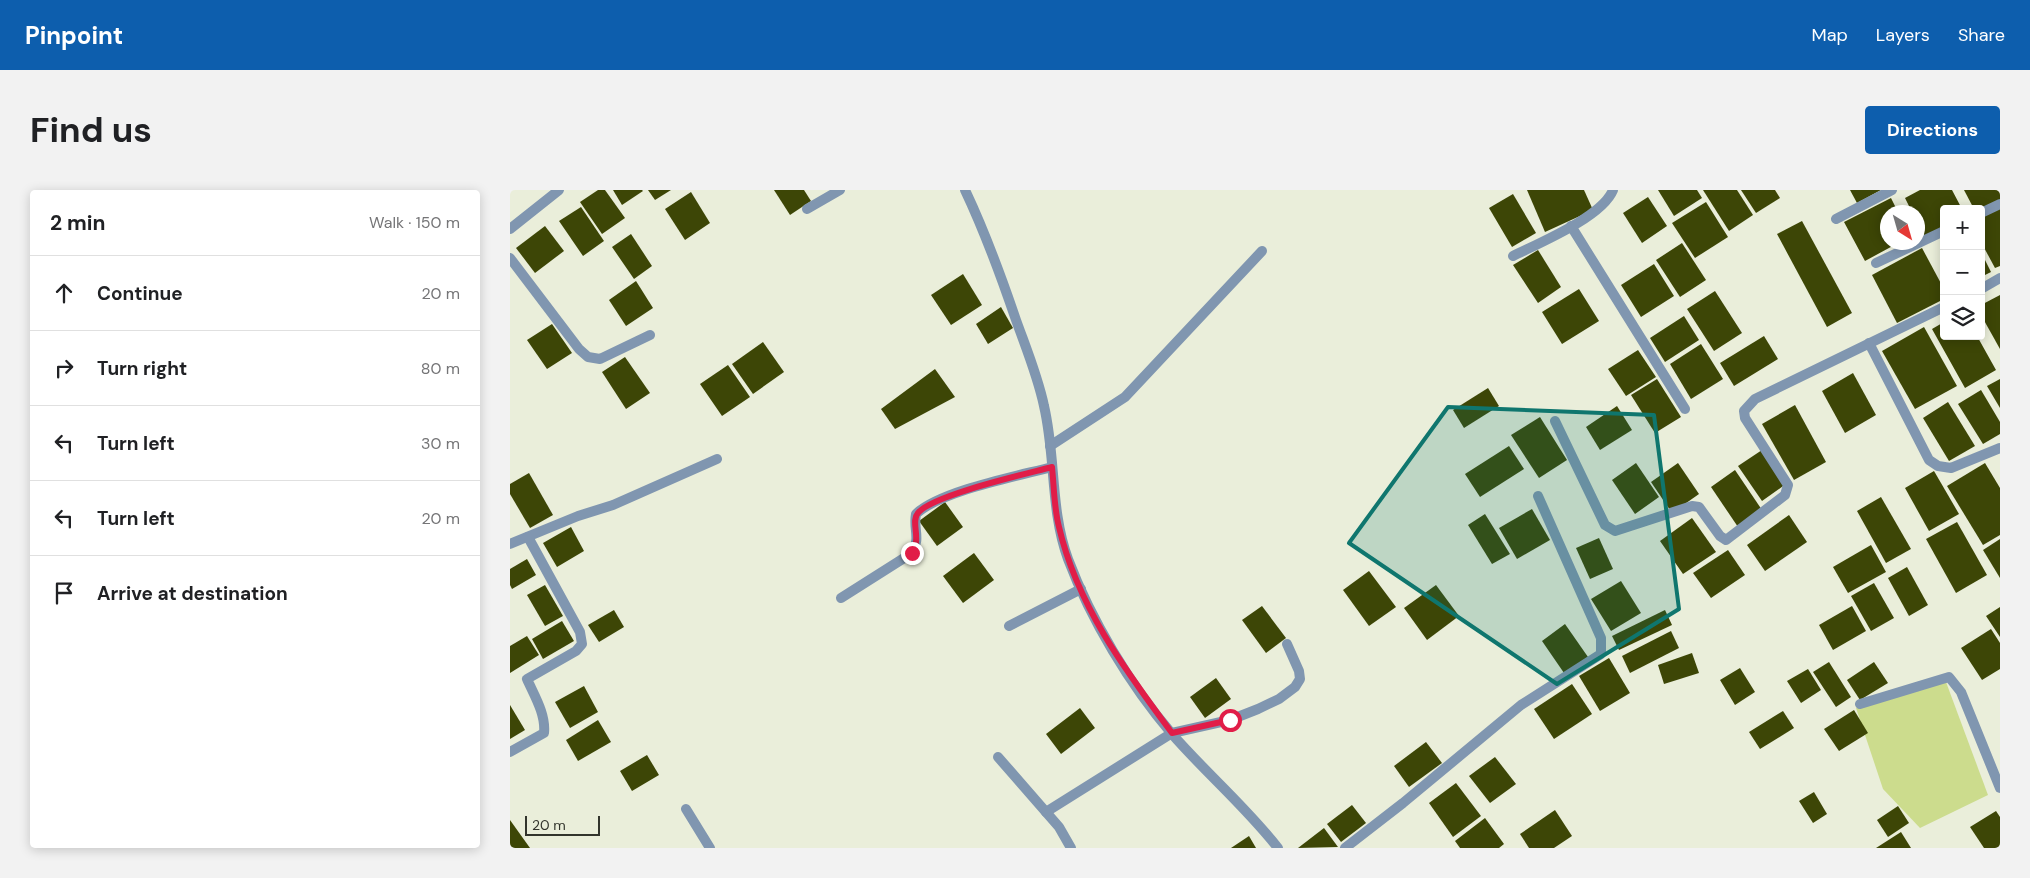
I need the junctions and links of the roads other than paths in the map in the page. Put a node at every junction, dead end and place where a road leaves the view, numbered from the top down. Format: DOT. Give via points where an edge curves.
graph roads {
  1 [pos="559,190"];
  2 [pos="840,190"];
  3 [pos="965,190"];
  4 [pos="1613,190"];
  5 [pos="1892,190"];
  6 [pos="2000,204"];
  7 [pos="807,210"];
  8 [pos="1985,211"];
  9 [pos="1836,219"];
  10 [pos="1571,226"];
  11 [pos="510,229"];
  12 [pos="1940,233"];
  13 [pos="1262,251"];
  14 [pos="1513,256"];
  15 [pos="510,258"];
  16 [pos="1876,263"];
  17 [pos="2000,278"];
  18 [pos="1985,286"];
  19 [pos="1940,309"];
  20 [pos="650,335"];
  21 [pos="1870,343"];
  22 [pos="1685,410"];
  23 [pos="1555,421"];
  24 [pos="1050,446"];
  25 [pos="2000,448"];
  26 [pos="717,459"];
  27 [pos="1052,467"];
  28 [pos="1538,496"];
  29 [pos="528,537"];
  30 [pos="510,544"];
  31 [pos="1081,588"];
  32 [pos="840,598"];
  33 [pos="1009,626"];
  34 [pos="1287,644"];
  35 [pos="1860,704"];
  36 [pos="1172,733"];
  37 [pos="510,752"];
  38 [pos="998,757"];
  39 [pos="2000,788"];
  40 [pos="686,809"];
  41 [pos="1046,812"];
  42 [pos="710,848"];
  43 [pos="1071,848"];
  44 [pos="1278,848"];
  45 [pos="1345,848"];
  1 -- 11 [label="street"];
  2 -- 7 [label="street"];
  3 -- 24 [label="street" via="985,232 1025,345 1044,406"];
  4 -- 10 [label="street" via="1603,206"];
  5 -- 9 [label="street"];
  6 -- 8 [label="street"];
  10 -- 14 [label="street"];
  10 -- 22 [label="street"];
  12 -- 16 [label="street"];
  13 -- 24 [label="street" via="1125,397"];
  15 -- 20 [label="street" via="588,357 600,359"];
  17 -- 18 [label="street"];
  19 -- 21 [label="street"];
  21 -- 23 [label="street" via="1754,399 1744,410 1744,418 1788,484 1788,489 1786,495 1726,540 1698,507 1692,506 1615,531 1605,525"];
  21 -- 25 [label="street" via="1929,460 1938,466 1951,468"];
  24 -- 27 [label="street"];
  26 -- 29 [label="street" via="613,505"];
  27 -- 31 [label="street" via="1058,526"];
  27 -- 32 [label="street" via="931,503 916,514 917,545 912,553"];
  28 -- 45 [label="street" via="1601,638 1601,654 1521,705"];
  29 -- 30 [label="street"];
  29 -- 37 [label="street" via="580,632 582,644 576,651 527,679 542,714 544,732"];
  31 -- 33 [label="street"];
  31 -- 36 [label="street" via="1105,639"];
  34 -- 36 [label="street" via="1299,671 1300,679 1295,687 1280,698 1230,720"];
  35 -- 39 [label="street" via="1949,677 1961,692"];
  36 -- 41 [label="street"];
  36 -- 44 [label="street"];
  38 -- 41 [label="street"];
  40 -- 42 [label="street"];
  41 -- 43 [label="street"];
}
